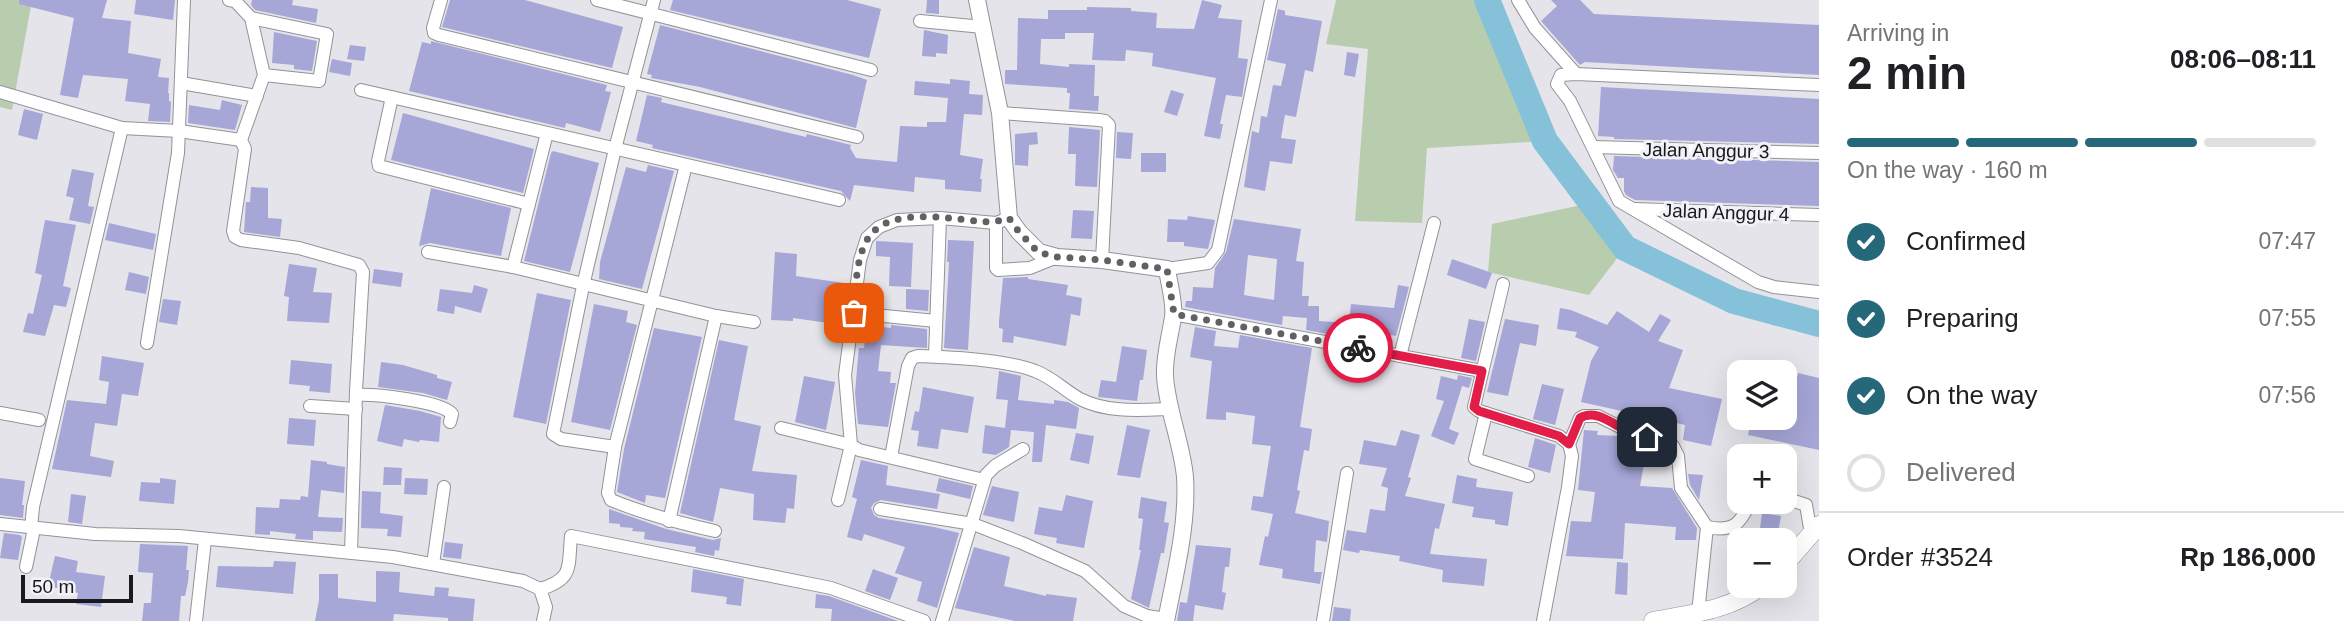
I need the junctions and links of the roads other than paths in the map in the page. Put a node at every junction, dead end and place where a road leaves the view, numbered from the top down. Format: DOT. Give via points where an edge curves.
graph roads {
  1 [pos="184,0"];
  2 [pos="229,0"];
  3 [pos="441,0"];
  4 [pos="597,0"];
  5 [pos="977,0"];
  6 [pos="1270,0"];
  7 [pos="1518,0"];
  8 [pos="652,7"];
  9 [pos="251,19"];
  10 [pos="920,21"];
  11 [pos="983,27"];
  12 [pos="871,70"];
  13 [pos="1576,74"];
  14 [pos="264,75"];
  15 [pos="632,82"];
  16 [pos="181,83"];
  17 [pos="1819,85"];
  18 [pos="361,90"];
  19 [pos="0,92"];
  20 [pos="257,96"];
  21 [pos="392,97"];
  22 [pos="1000,113"];
  23 [pos="122,128"];
  24 [pos="179,131"];
  25 [pos="547,133"];
  26 [pos="857,137"];
  27 [pos="241,140"];
  28 [pos="1593,147"];
  29 [pos="615,149"];
  30 [pos="1819,153"];
  31 [pos="686,165"];
  32 [pos="839,200"];
  33 [pos="529,204"];
  34 [pos="1632,209"];
  35 [pos="1819,215"];
  36 [pos="940,218"];
  37 [pos="1003,221"];
  38 [pos="1434,223"];
  39 [pos="428,252"];
  40 [pos="1057,257"];
  41 [pos="1102,260"];
  42 [pos="513,267"];
  43 [pos="1167,269"];
  44 [pos="1503,284"];
  45 [pos="583,286"];
  46 [pos="1819,292"];
  47 [pos="651,299"];
  48 [pos="854,313"];
  49 [pos="1174,314"];
  50 [pos="716,316"];
  51 [pos="936,321"];
  52 [pos="754,322"];
  53 [pos="147,343"];
  54 [pos="934,356"];
  55 [pos="1400,356"];
  56 [pos="1482,371"];
  57 [pos="356,395"];
  58 [pos="310,406"];
  59 [pos="356,409"];
  60 [pos="1170,409"];
  61 [pos="0,413"];
  62 [pos="1486,413"];
  63 [pos="39,420"];
  64 [pos="450,422"];
  65 [pos="781,428"];
  66 [pos="1569,444"];
  67 [pos="851,445"];
  68 [pos="615,447"];
  69 [pos="1023,449"];
  70 [pos="891,457"];
  71 [pos="1347,473"];
  72 [pos="1528,476"];
  73 [pos="984,481"];
  74 [pos="444,487"];
  75 [pos="838,500"];
  76 [pos="1797,502"];
  77 [pos="880,509"];
  78 [pos="1744,514"];
  79 [pos="669,521"];
  80 [pos="0,524"];
  81 [pos="972,524"];
  82 [pos="1707,527"];
  83 [pos="32,529"];
  84 [pos="1815,530"];
  85 [pos="715,531"];
  86 [pos="205,540"];
  87 [pos="1797,550"];
  88 [pos="352,553"];
  89 [pos="433,564"];
  90 [pos="26,567"];
  91 [pos="540,589"];
  92 [pos="1741,598"];
  93 [pos="1692,616"];
  94 [pos="911,619"];
  95 [pos="1166,620"];
  96 [pos="196,621"];
  97 [pos="543,621"];
  98 [pos="924,621"];
  99 [pos="942,621"];
  100 [pos="1322,621"];
  101 [pos="1543,621"];
  102 [pos="1653,621"];
  1 -- 16 [label="street"];
  2 -- 9 [label="street"];
  3 -- 15 [label="street" via="434,33"];
  4 -- 8 [label="street"];
  5 -- 11 [label="street"];
  6 -- 43 [label="street" via="1218,250 1208,263"];
  7 -- 13 [label="street" via="1535,28"];
  8 -- 12 [label="street"];
  8 -- 15 [label="street"];
  9 -- 14 [label="street"];
  9 -- 14 [label="street" via="327,34 319,81"];
  10 -- 11 [label="street"];
  11 -- 22 [label="street"];
  13 -- 17 [label="street"];
  13 -- 28 [label="street" via="1561,75 1557,84"];
  14 -- 20 [label="street"];
  15 -- 26 [label="street"];
  15 -- 29 [label="street"];
  16 -- 20 [label="street"];
  16 -- 24 [label="street"];
  18 -- 21 [label="street"];
  19 -- 23 [label="street"];
  20 -- 27 [label="street"];
  21 -- 25 [label="street"];
  21 -- 33 [label="street" via="379,166"];
  22 -- 37 [label="street"];
  22 -- 41 [label="street" via="1099,120 1109,125"];
  23 -- 24 [label="street"];
  23 -- 83 [label="street" via="33,507"];
  24 -- 27 [label="street"];
  24 -- 53 [label="street"];
  25 -- 29 [label="street"];
  25 -- 33 [label="street"];
  27 -- 57 [label="street" via="245,149 235,237 299,248 361,268"];
  28 -- 30 [label="street, Jalan Anggur 3"];
  28 -- 34 [label="street" via="1619,201"];
  29 -- 31 [label="street"];
  29 -- 45 [label="street"];
  31 -- 32 [label="street"];
  31 -- 47 [label="street"];
  33 -- 42 [label="street"];
  34 -- 35 [label="street, Jalan Anggur 4"];
  34 -- 46 [label="street" via="1758,282"];
  36 -- 37 [label="street"];
  36 -- 48 [label="street" via="897,219 867,238"];
  36 -- 51 [label="street"];
  37 -- 40 [label="street" via="1038,252"];
  37 -- 40 [label="street" via="998,270 1030,268"];
  38 -- 55 [label="street"];
  39 -- 42 [label="street"];
  40 -- 41 [label="street"];
  41 -- 43 [label="street"];
  42 -- 45 [label="street"];
  43 -- 49 [label="street"];
  44 -- 56 [label="street"];
  45 -- 47 [label="street"];
  45 -- 68 [label="street" via="553,434"];
  47 -- 50 [label="street"];
  47 -- 68 [label="street"];
  48 -- 51 [label="street"];
  48 -- 67 [label="street" via="845,375"];
  49 -- 55 [label="street"];
  49 -- 60 [label="street" via="1165,374"];
  50 -- 52 [label="street"];
  50 -- 79 [label="street"];
  51 -- 54 [label="street"];
  54 -- 60 [label="street" via="1034,370 1083,401 1104,407"];
  54 -- 70 [label="street" via="918,356 909,362"];
  55 -- 56 [label="street"];
  56 -- 62 [label="street" via="1474,407"];
  57 -- 59 [label="street"];
  57 -- 64 [label="street" via="444,407 452,414"];
  58 -- 59 [label="street"];
  59 -- 88 [label="street"];
  60 -- 95 [label="street" via="1185,474 1185,501"];
  61 -- 63 [label="street"];
  62 -- 66 [label="street" via="1559,436"];
  62 -- 72 [label="street" via="1475,459"];
  65 -- 67 [label="street"];
  66 -- 82 [label="street" via="1580,418 1590,415 1673,446 1681,488"];
  66 -- 101 [label="street" via="1568,487"];
  67 -- 70 [label="street"];
  67 -- 75 [label="street"];
  68 -- 79 [label="street" via="608,493 611,500"];
  69 -- 73 [label="street" via="989,471"];
  70 -- 73 [label="street"];
  71 -- 100 [label="street"];
  73 -- 81 [label="street"];
  74 -- 89 [label="street"];
  76 -- 84 [label="street" via="1806,505"];
  77 -- 81 [label="street"];
  78 -- 82 [label="street" via="1736,525"];
  79 -- 85 [label="street"];
  80 -- 83 [label="street"];
  81 -- 95 [label="street" via="1073,564 1124,606"];
  81 -- 99 [label="street"];
  82 -- 93 [label="street"];
  83 -- 86 [label="street"];
  83 -- 90 [label="street"];
  84 -- 87 [label="main road"];
  86 -- 88 [label="street"];
  86 -- 96 [label="street"];
  88 -- 89 [label="street"];
  89 -- 91 [label="street" via="523,580"];
  91 -- 94 [label="street" via="556,584 566,572 571,536 831,588"];
  91 -- 97 [label="street"];
  92 -- 93 [label="main road"];
  93 -- 102 [label="main road"];
  94 -- 98 [label="street"];
}
